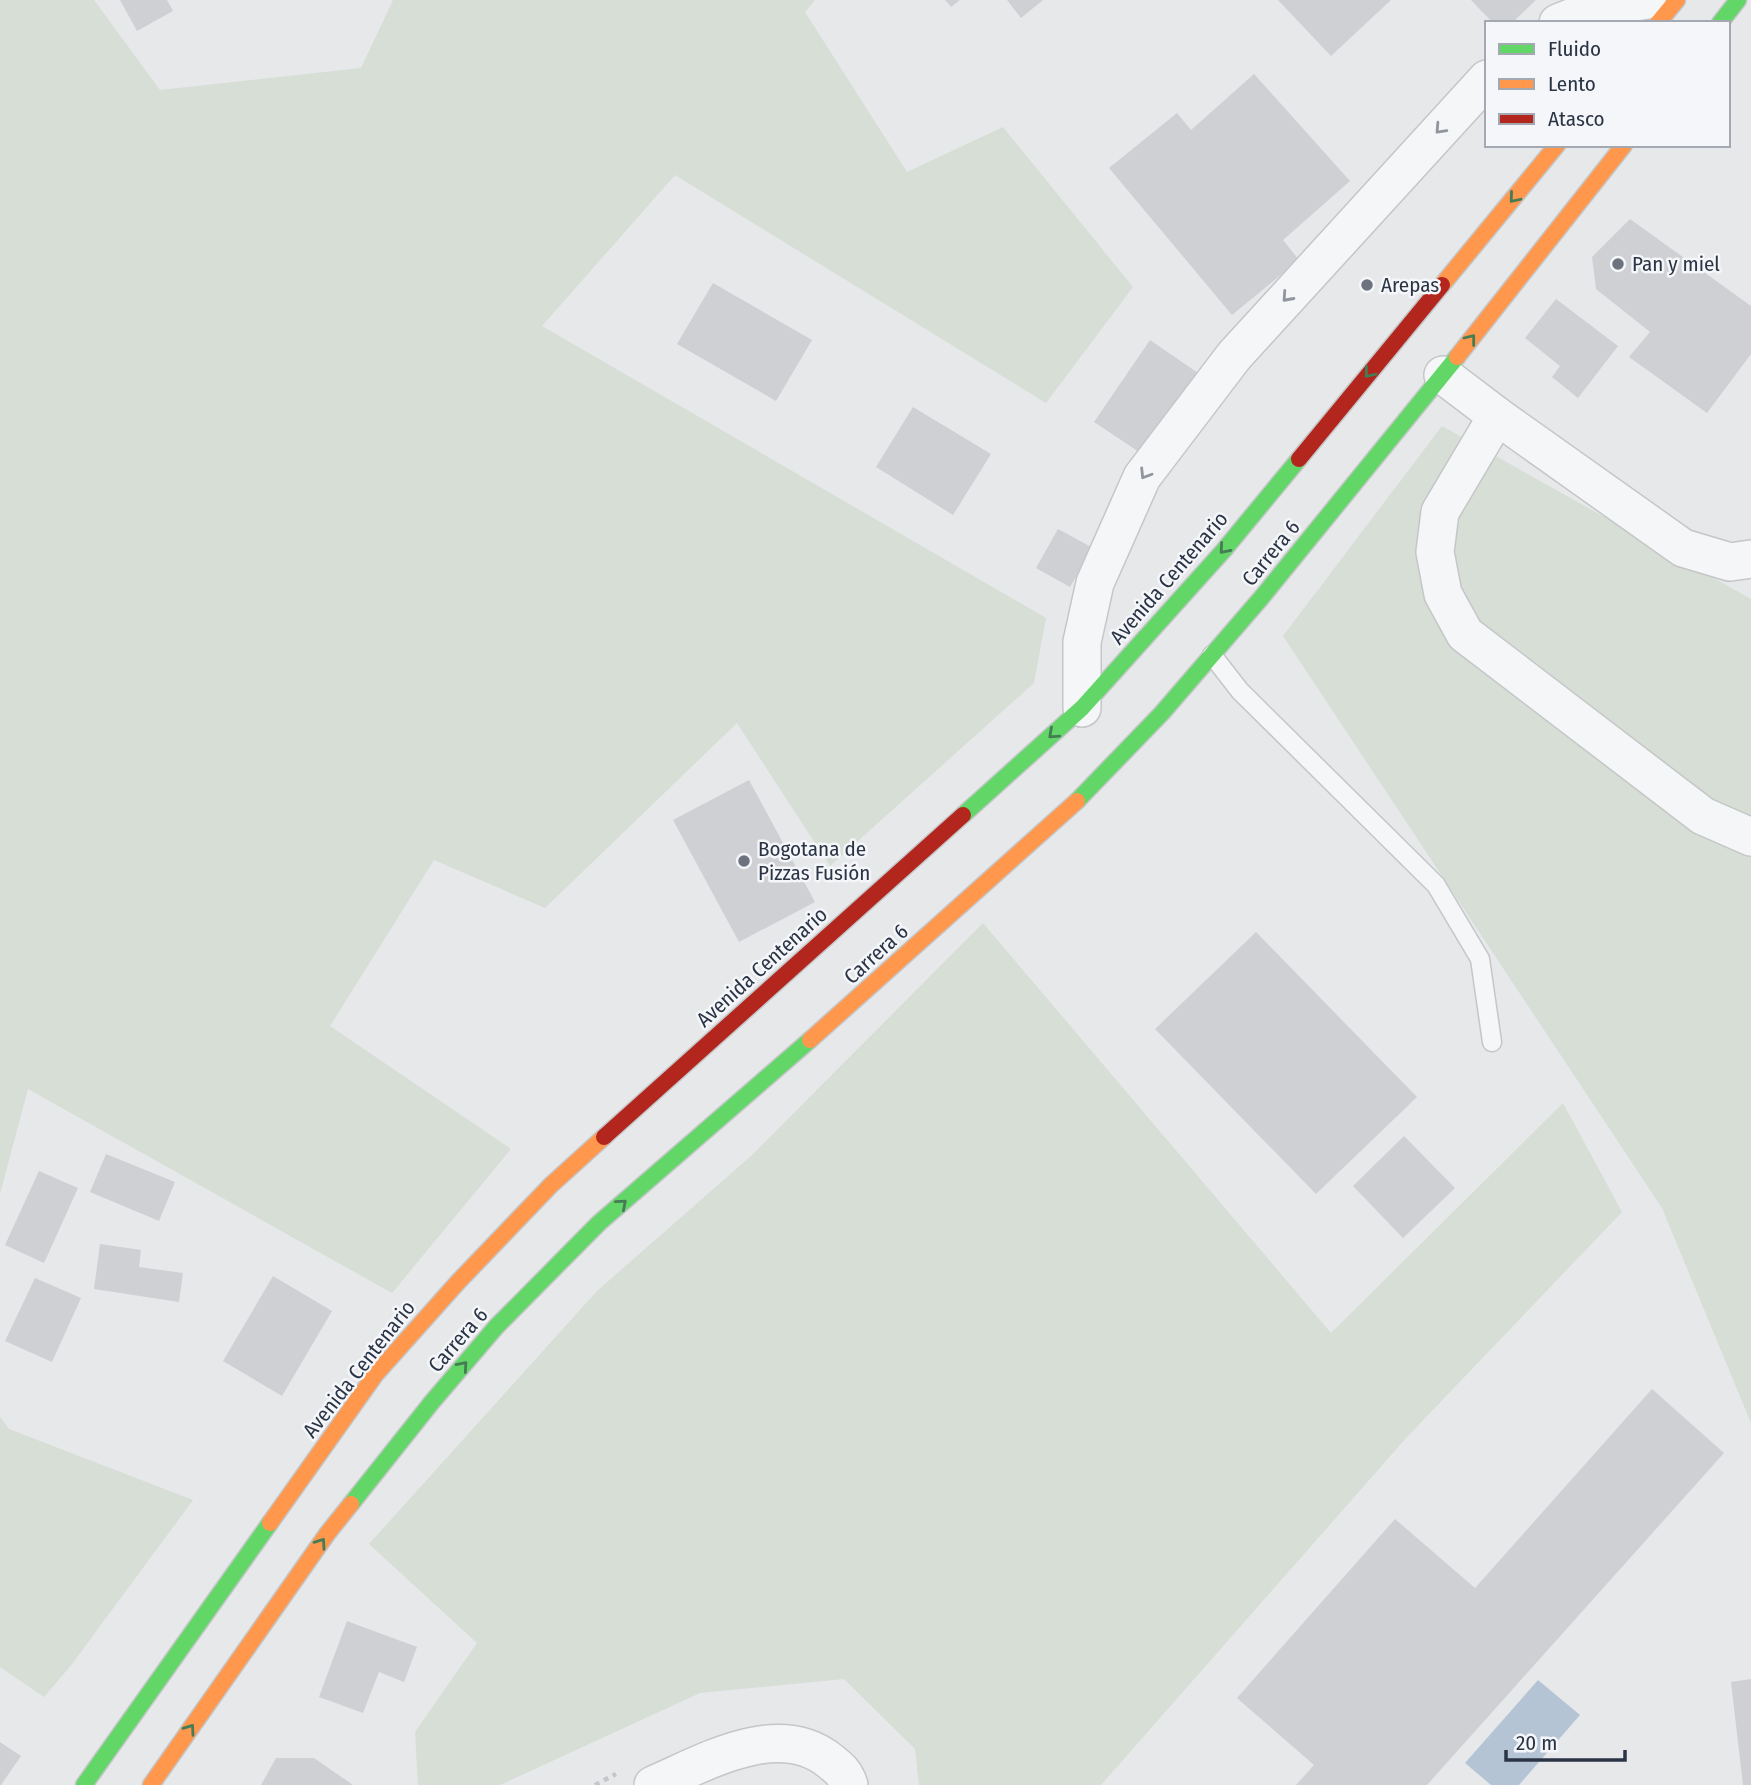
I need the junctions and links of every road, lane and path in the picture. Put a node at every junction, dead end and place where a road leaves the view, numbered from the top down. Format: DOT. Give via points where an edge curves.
graph roads {
  1 [pos="1647,0"];
  2 [pos="1677,0"];
  3 [pos="1738,0"];
  4 [pos="1563,21"];
  5 [pos="1660,21"];
  6 [pos="1722,21"];
  7 [pos="1485,81"];
  8 [pos="1555,147"];
  9 [pos="1622,147"];
  10 [pos="1443,375"];
  11 [pos="1497,416"];
  12 [pos="1751,559"];
  13 [pos="1212,655"];
  14 [pos="1082,708"];
  15 [pos="1751,837"];
  16 [pos="1492,1042"];
  17 [pos="847,1779"];
  18 [pos="84,1785"];
  19 [pos="150,1785"];
  20 [pos="653,1785"];
  1 -- 4 [label="street" via="1590,10"];
  2 -- 5 [label="main road"];
  3 -- 6 [label="main road"];
  7 -- 14 [label="street, one-way" via="1234,356 1142,477 1096,583 1082,642"];
  8 -- 14 [label="main road, Avenida Centenario, one-way" via="1224,550"];
  10 -- 9 [label="main road, Carrera 6, one-way"];
  10 -- 11 [label="street"];
  10 -- 13 [label="main road, Carrera 6"];
  11 -- 12 [label="street" via="1683,548 1730,562"];
  11 -- 15 [label="street" via="1440,512 1435,552 1443,594 1465,634 1703,816"];
  13 -- 16 [label="lane" via="1240,691 1436,885 1480,959"];
  19 -- 13 [label="main road, Carrera 6, one-way" via="327,1534 496,1327 599,1223 1074,804"];
  14 -- 18 [label="main road, Avenida Centenario, one-way" via="551,1185 458,1282 375,1375"];
  17 -- 20 [label="street" via="817,1750 773,1742 731,1752"];
}
